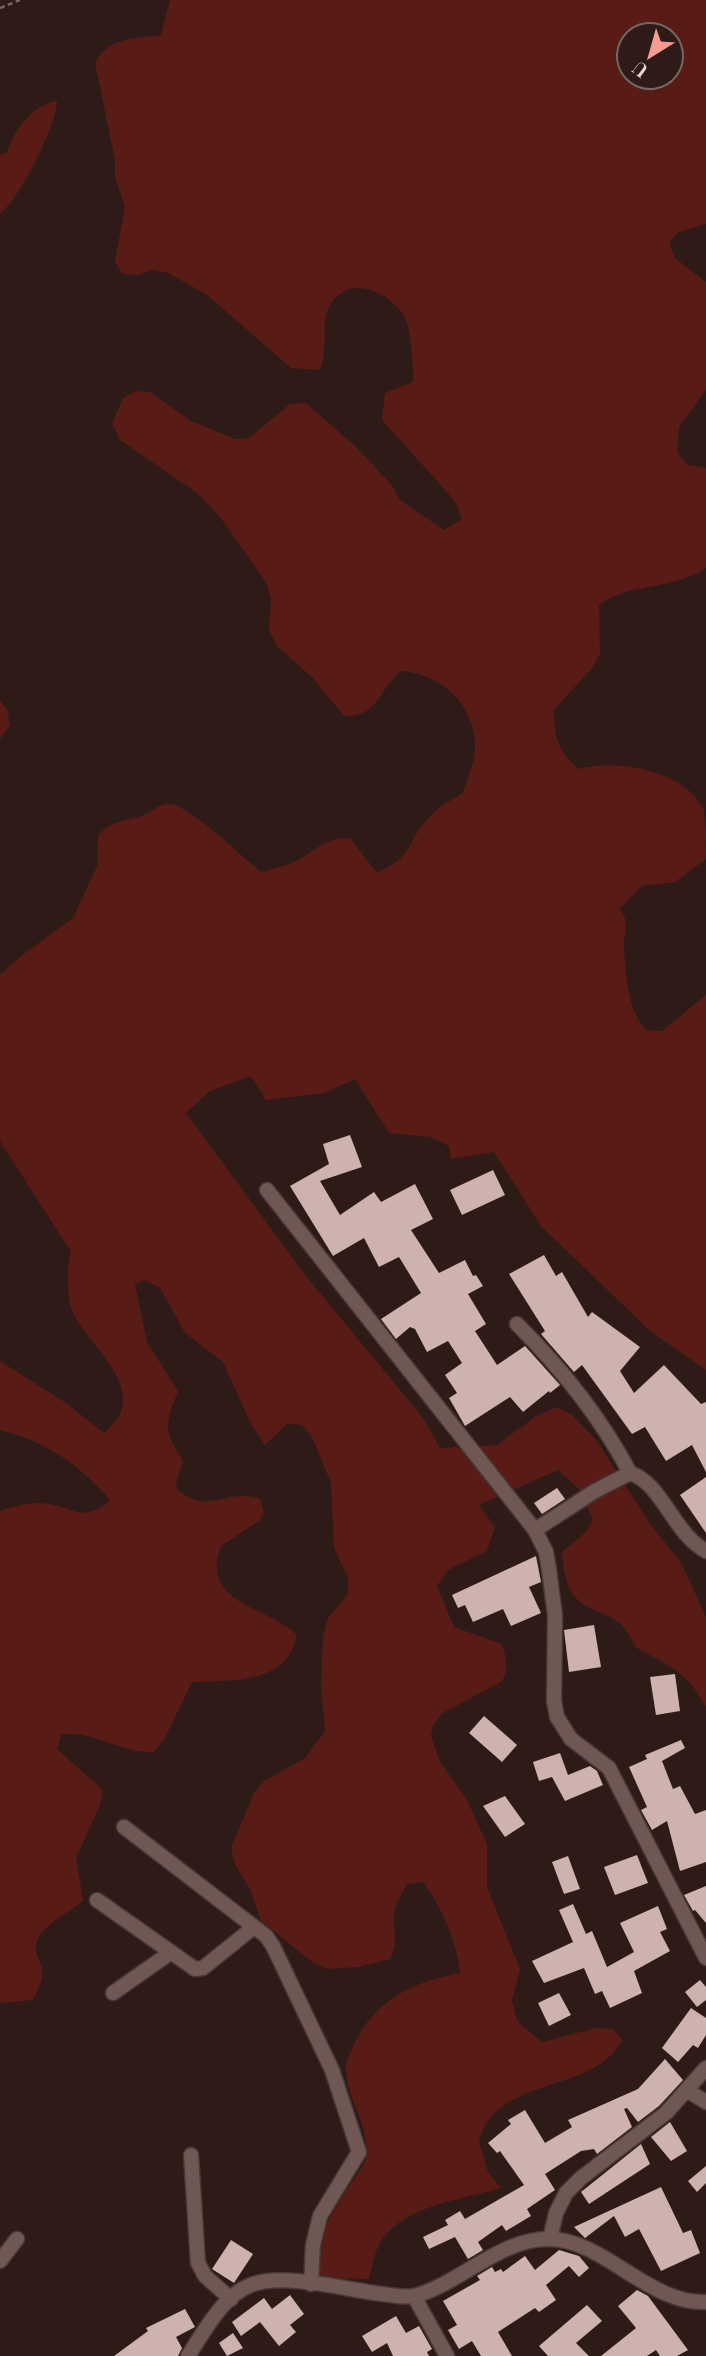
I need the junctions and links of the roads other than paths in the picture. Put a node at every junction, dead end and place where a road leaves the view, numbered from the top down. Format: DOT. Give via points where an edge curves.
graph roads {
  1 [pos="267,1190"];
  2 [pos="517,1324"];
  3 [pos="630,1473"];
  4 [pos="535,1530"];
  5 [pos="706,1551"];
  6 [pos="124,1827"];
  7 [pos="97,1900"];
  8 [pos="254,1927"];
  9 [pos="170,1953"];
  10 [pos="706,1958"];
  11 [pos="113,1993"];
  12 [pos="706,2068"];
  13 [pos="688,2091"];
  14 [pos="706,2102"];
  15 [pos="191,2155"];
  16 [pos="17,2239"];
  17 [pos="550,2239"];
  18 [pos="0,2260"];
  19 [pos="311,2284"];
  20 [pos="414,2295"];
  21 [pos="231,2299"];
  22 [pos="704,2305"];
  23 [pos="188,2356"];
  24 [pos="447,2356"];
  1 -- 4 [label="street"];
  2 -- 3 [label="street" via="586,1399"];
  3 -- 4 [label="street"];
  3 -- 5 [label="street" via="644,1480 683,1534"];
  4 -- 10 [label="street" via="546,1552 555,1616 557,1717 571,1740 609,1768"];
  6 -- 8 [label="street"];
  7 -- 9 [label="street"];
  8 -- 9 [label="street" via="199,1970"];
  8 -- 19 [label="street" via="273,1945 305,2011 358,2145 357,2159 320,2216"];
  9 -- 11 [label="street"];
  12 -- 13 [label="street"];
  13 -- 14 [label="street"];
  13 -- 17 [label="street" via="566,2193"];
  15 -- 21 [label="street" via="198,2263 205,2276"];
  16 -- 18 [label="street"];
  17 -- 20 [label="street" via="517,2245"];
  17 -- 22 [label="street" via="579,2247 664,2292"];
  19 -- 20 [label="street"];
  19 -- 21 [label="street" via="273,2281 250,2285"];
  20 -- 24 [label="street"];
  21 -- 23 [label="street"];
}
